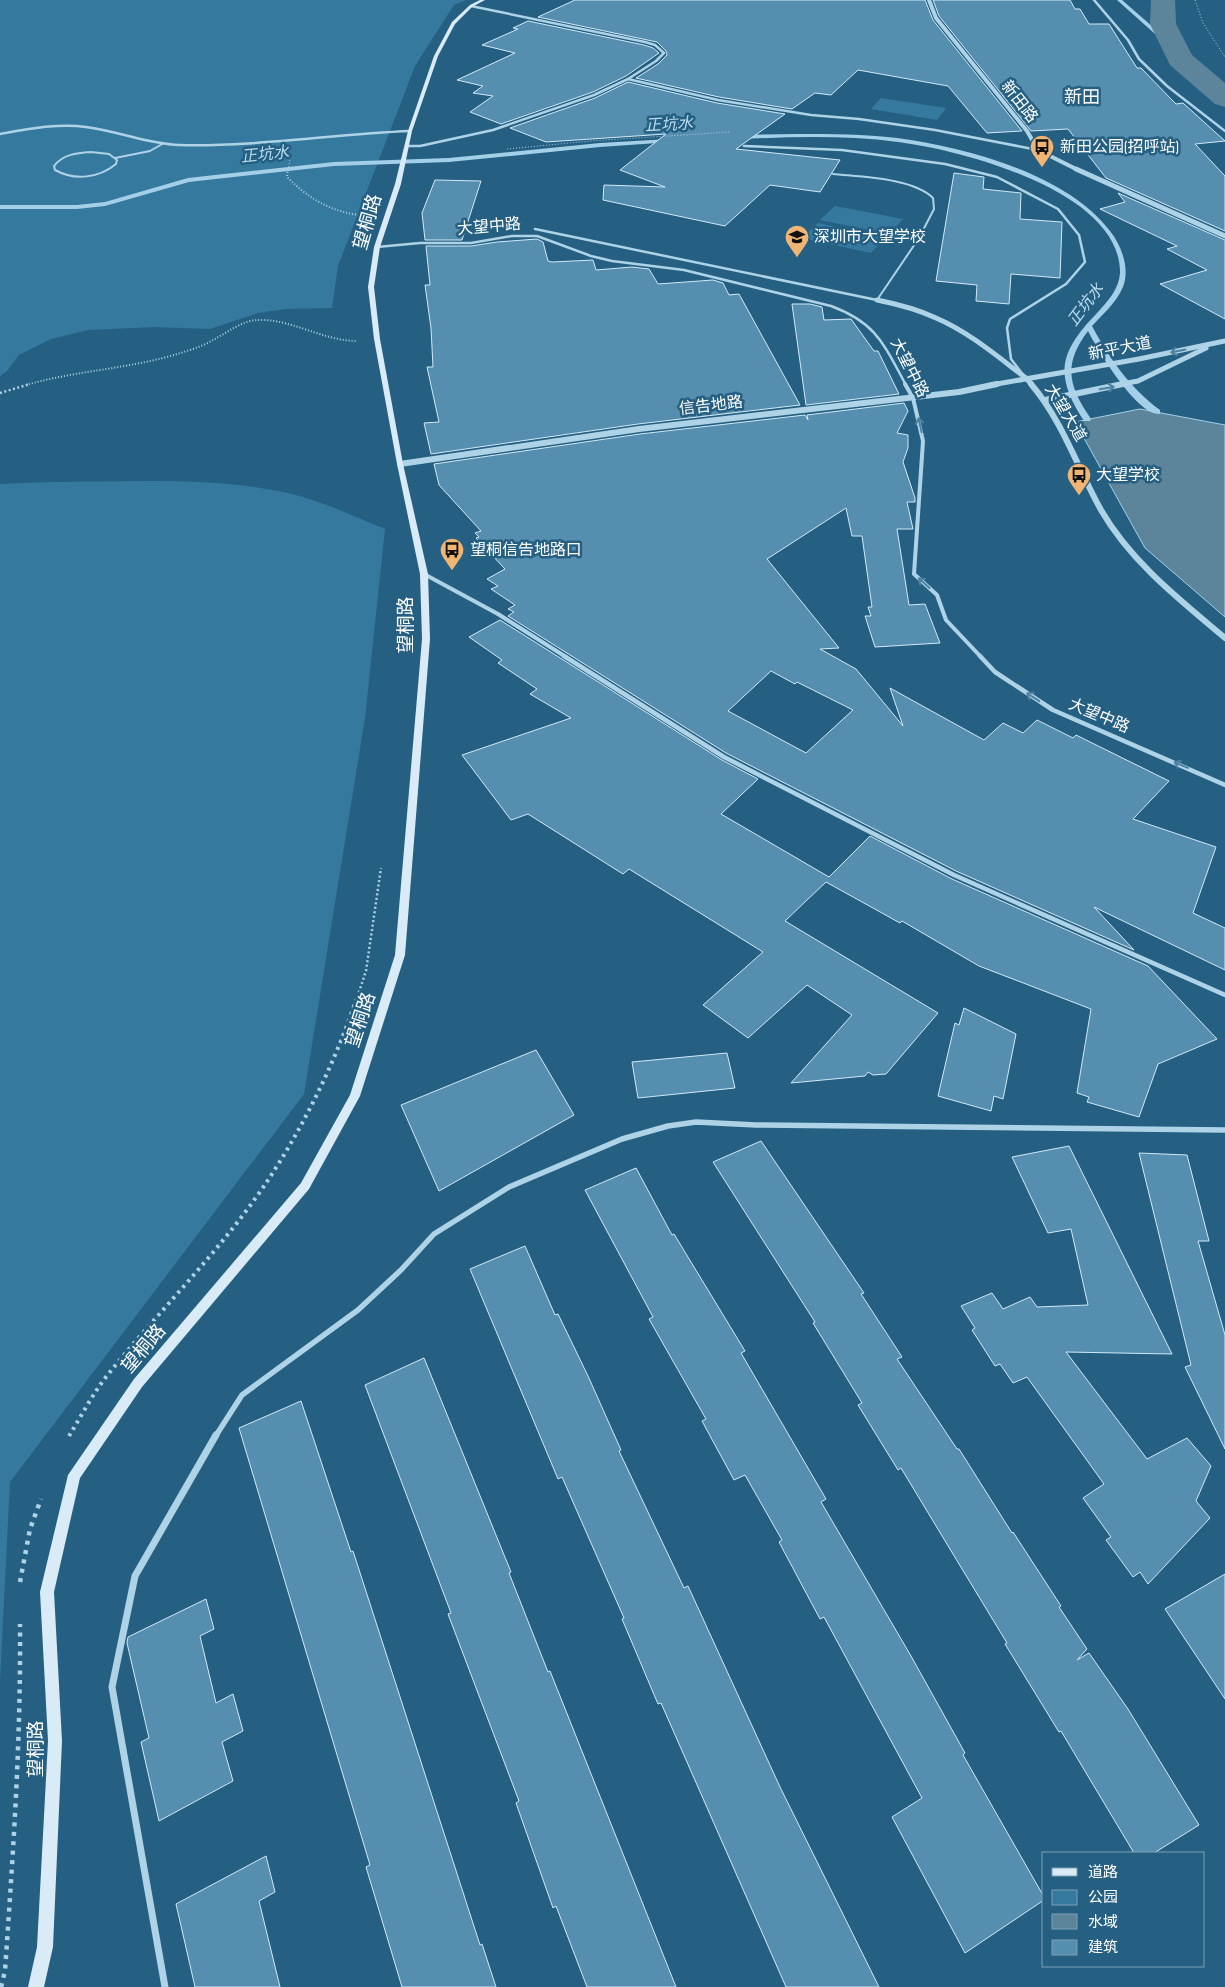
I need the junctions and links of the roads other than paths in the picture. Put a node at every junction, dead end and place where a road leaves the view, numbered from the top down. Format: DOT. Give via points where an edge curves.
graph roads {
  1 [pos="483,0"];
  2 [pos="928,0"];
  3 [pos="1094,0"];
  4 [pos="471,6"];
  5 [pos="628,79"];
  6 [pos="410,131"];
  7 [pos="1225,131"];
  8 [pos="0,134"];
  9 [pos="164,143"];
  10 [pos="407,146"];
  11 [pos="744,146"];
  12 [pos="1038,150"];
  13 [pos="116,158"];
  14 [pos="833,174"];
  15 [pos="535,229"];
  16 [pos="1225,236"];
  17 [pos="378,247"];
  18 [pos="878,300"];
  19 [pos="1225,341"];
  20 [pos="1218,342"];
  21 [pos="1026,378"];
  22 [pos="913,398"];
  23 [pos="1045,400"];
  24 [pos="400,464"];
  25 [pos="424,574"];
  26 [pos="1225,638"];
  27 [pos="1225,785"];
  28 [pos="1225,995"];
  29 [pos="1225,1130"];
  30 [pos="36,1987"];
  31 [pos="165,1987"];
  1 -- 4 [label="main road, 望桐路"];
  2 -- 12 [label="street, 新田路" via="936,18"];
  3 -- 7 [label="street" via="1128,40 1139,59 1167,86"];
  4 -- 5 [label="street" via="645,42 664,53"];
  4 -- 6 [label="main road, 望桐路" via="453,23 436,56"];
  5 -- 10 [label="street" via="493,130"];
  5 -- 12 [label="street" via="718,100 935,130"];
  6 -- 9 [label="street" via="206,145"];
  6 -- 10 [label="main road, 望桐路"];
  8 -- 9 [label="street" via="62,126 85,127"];
  9 -- 13 [label="lane" via="150,151"];
  10 -- 17 [label="main road, 望桐路"];
  11 -- 21 [label="street" via="842,150 970,169 997,177 1058,209 1079,235 1085,262 1066,284 1010,319 1007,328 1011,359"];
  12 -- 16 [label="street, 新田路" via="1102,183"];
  13 -- 13 [label="lane" via="101,152 80,153 62,158 54,166 59,173 86,176 113,168"];
  14 -- 18 [label="lane" via="906,185 933,198 934,210 919,238"];
  15 -- 18 [label="street"];
  17 -- 22 [label="street, 大望中路" via="538,236 591,256 684,270 831,306 850,313 880,338"];
  17 -- 24 [label="main road, 望桐路" via="370,287"];
  18 -- 21 [label="street, 大望大道" via="937,318 976,341"];
  19 -- 20 [label="street, 新平大道"];
  20 -- 21 [label="street, 新平大道, one-way"];
  23 -- 20 [label="street, 新平大道, one-way" via="1122,385 1150,376"];
  21 -- 22 [label="street, 信告地路"];
  21 -- 23 [label="street, 大望大道"];
  22 -- 24 [label="street, 信告地路" via="648,428"];
  27 -- 22 [label="street, 大望中路, one-way" via="1053,710 995,672 946,620 937,595 914,574 923,441"];
  23 -- 26 [label="street, 大望大道" via="1102,511 1128,547 1162,584"];
  24 -- 25 [label="main road, 望桐路"];
  25 -- 28 [label="street" via="498,614 724,758 954,875"];
  25 -- 30 [label="main road, 望桐路" via="426,639 400,955 355,1096 305,1186 138,1383 74,1475 47,1592 56,1741 45,1946"];
  29 -- 31 [label="street" via="696,1122 622,1139 526,1179 434,1234 358,1310 242,1395 135,1576 112,1687"];
}
